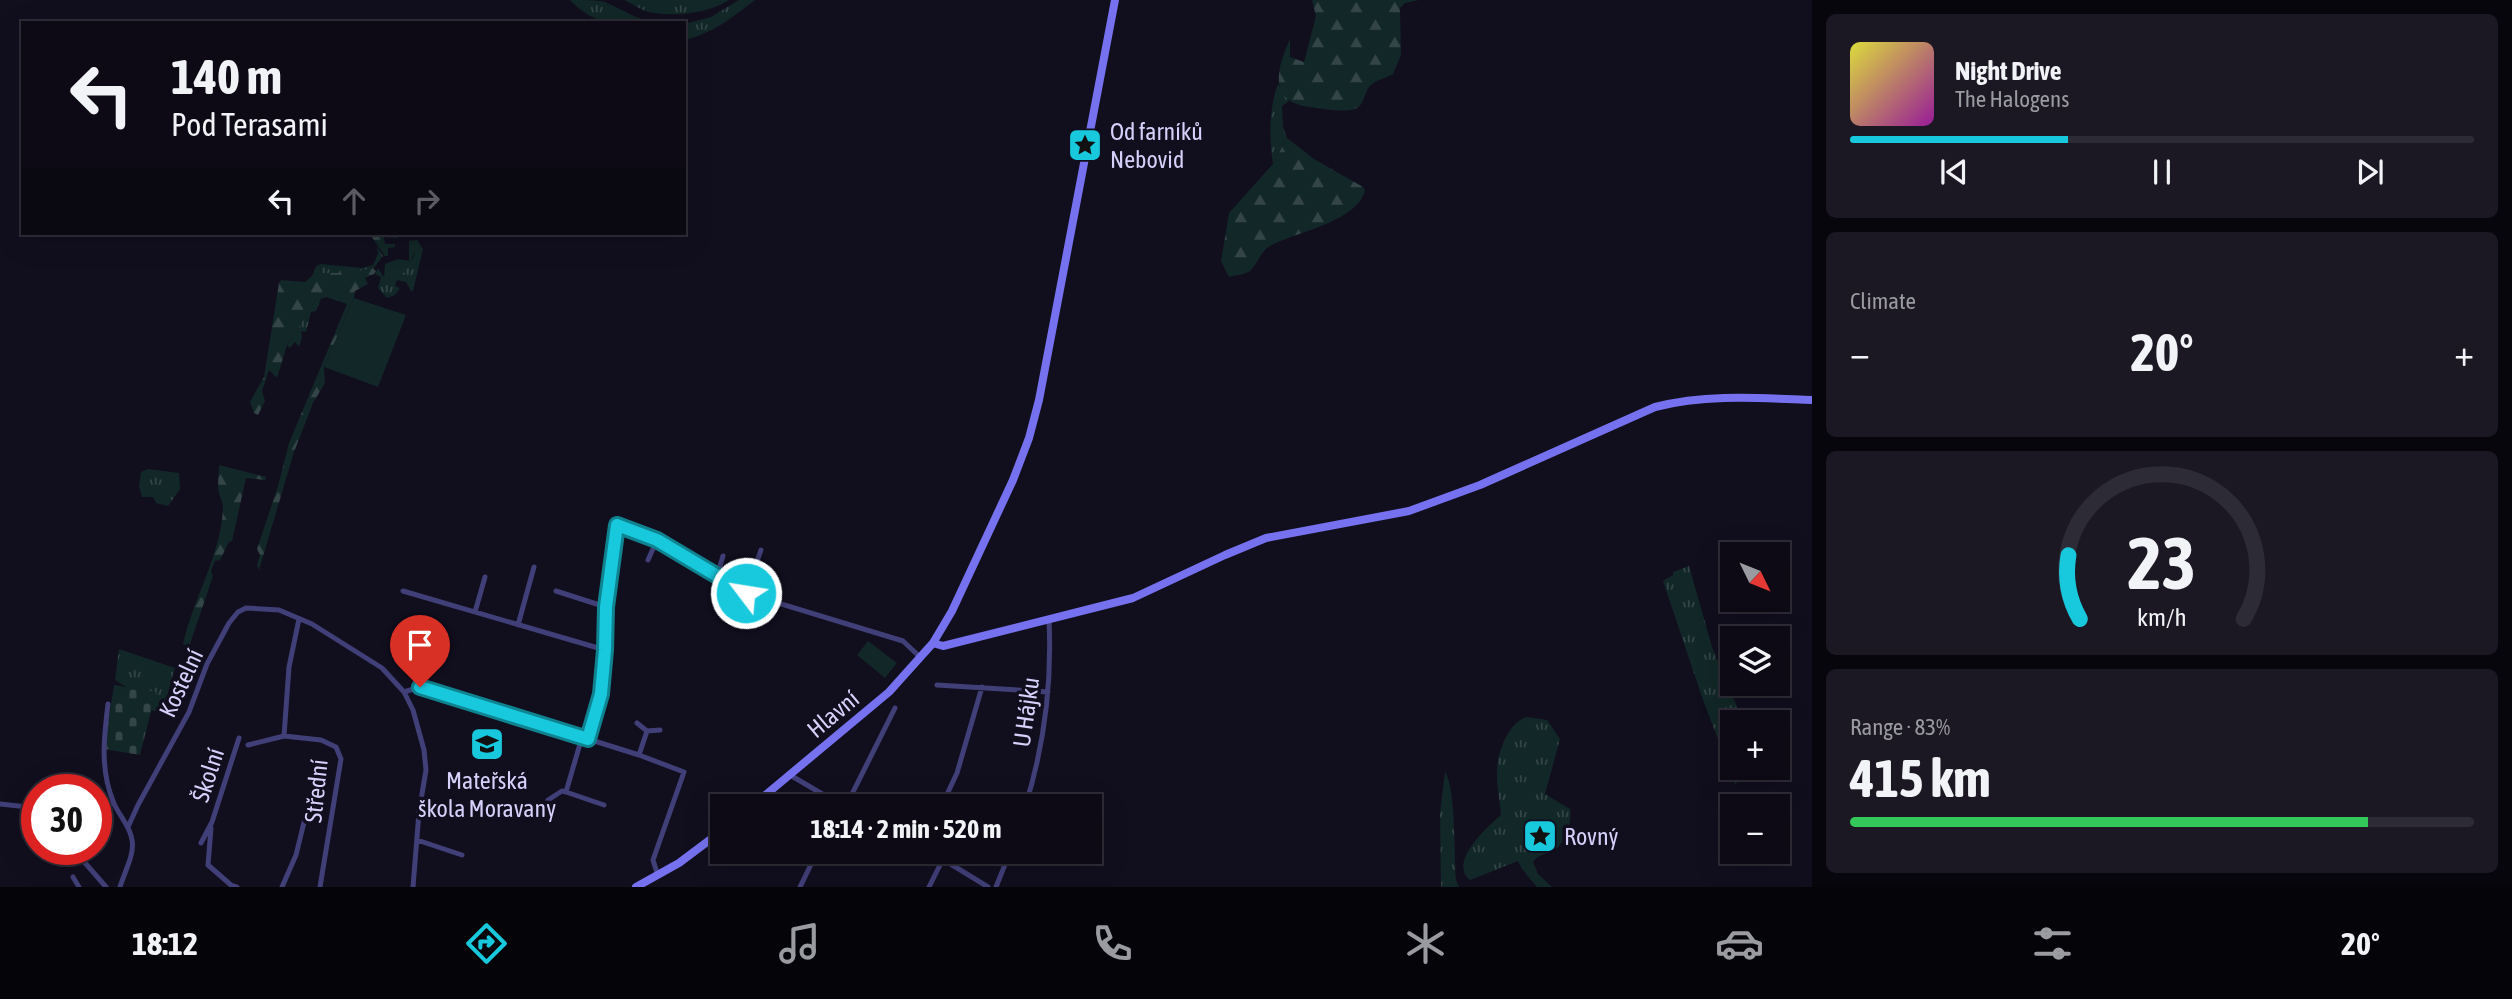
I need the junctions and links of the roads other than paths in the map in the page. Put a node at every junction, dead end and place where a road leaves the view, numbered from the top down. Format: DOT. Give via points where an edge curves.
graph roads {
  1 [pos="1115,0"];
  2 [pos="1812,400"];
  3 [pos="657,540"];
  4 [pos="761,550"];
  5 [pos="723,556"];
  6 [pos="649,560"];
  7 [pos="534,567"];
  8 [pos="717,576"];
  9 [pos="485,577"];
  10 [pos="403,591"];
  11 [pos="556,591"];
  12 [pos="752,595"];
  13 [pos="606,607"];
  14 [pos="475,612"];
  15 [pos="299,619"];
  16 [pos="1049,620"];
  17 [pos="518,625"];
  18 [pos="933,643"];
  19 [pos="605,650"];
  20 [pos="921,657"];
  21 [pos="937,685"];
  22 [pos="982,687"];
  23 [pos="404,692"];
  24 [pos="1048,692"];
  25 [pos="108,704"];
  26 [pos="895,708"];
  27 [pos="637,723"];
  28 [pos="660,730"];
  29 [pos="647,731"];
  30 [pos="284,736"];
  31 [pos="239,738"];
  32 [pos="585,738"];
  33 [pos="248,745"];
  34 [pos="639,755"];
  35 [pos="790,775"];
  36 [pos="566,792"];
  37 [pos="767,794"];
  38 [pos="822,794"];
  39 [pos="851,794"];
  40 [pos="947,794"];
  41 [pos="1029,794"];
  42 [pos="548,800"];
  43 [pos="113,803"];
  44 [pos="0,804"];
  45 [pos="604,805"];
  46 [pos="21,806"];
  47 [pos="309,806"];
  48 [pos="212,822"];
  49 [pos="128,827"];
  50 [pos="710,839"];
  51 [pos="417,840"];
  52 [pos="201,843"];
  53 [pos="462,855"];
  54 [pos="811,864"];
  55 [pos="940,864"];
  56 [pos="951,864"];
  57 [pos="1005,864"];
  58 [pos="87,865"];
  59 [pos="658,876"];
  60 [pos="73,877"];
  61 [pos="640,886"];
  62 [pos="79,887"];
  63 [pos="106,887"];
  64 [pos="120,887"];
  65 [pos="236,887"];
  66 [pos="282,887"];
  67 [pos="320,887"];
  68 [pos="413,887"];
  69 [pos="800,887"];
  70 [pos="929,887"];
  71 [pos="988,887"];
  72 [pos="996,887"];
  1 -- 18 [label="street, Hlavní" via="1036,413 1013,480"];
  2 -- 16 [label="street" via="1724,397 1655,407 1480,485 1409,511 1266,538 1133,598"];
  3 -- 6 [label="street"];
  3 -- 8 [label="street"];
  3 -- 13 [label="street" via="617,525"];
  4 -- 8 [label="street" via="746,593"];
  5 -- 8 [label="street"];
  7 -- 17 [label="street"];
  9 -- 14 [label="street"];
  10 -- 14 [label="street"];
  11 -- 13 [label="street"];
  12 -- 20 [label="street" via="903,641"];
  13 -- 19 [label="street"];
  14 -- 17 [label="street"];
  15 -- 23 [label="street, Kostelní" via="382,668"];
  15 -- 30 [label="street, Střední" via="289,667"];
  15 -- 49 [label="street, Kostelní" via="262,607 246,608 233,617"];
  16 -- 18 [label="street" via="943,646"];
  16 -- 24 [label="street, U Hájku"];
  17 -- 19 [label="street"];
  18 -- 20 [label="street, Hlavní"];
  19 -- 32 [label="street" via="601,694"];
  20 -- 35 [label="street, Hlavní" via="889,692"];
  21 -- 22 [label="street"];
  22 -- 24 [label="street"];
  22 -- 40 [label="street"];
  23 -- 32 [label="street" via="426,688"];
  23 -- 51 [label="street" via="420,730 425,760"];
  24 -- 41 [label="street, U Hájku"];
  25 -- 43 [label="street" via="103,751"];
  26 -- 39 [label="street"];
  27 -- 29 [label="street"];
  28 -- 29 [label="street"];
  29 -- 34 [label="street"];
  30 -- 33 [label="street, Školní"];
  30 -- 67 [label="street, Střední" via="321,740 340,754"];
  31 -- 48 [label="street, Školní"];
  32 -- 34 [label="street"];
  32 -- 36 [label="street"];
  34 -- 59 [label="street" via="684,772 653,860"];
  35 -- 37 [label="street, Hlavní"];
  35 -- 38 [label="street"];
  36 -- 42 [label="street"];
  36 -- 45 [label="street"];
  43 -- 49 [label="street"];
  44 -- 46 [label="street"];
  47 -- 66 [label="street, Střední"];
  48 -- 52 [label="street, Školní"];
  48 -- 65 [label="street, Školní" via="208,865"];
  49 -- 64 [label="street, Kostelní" via="132,849"];
  50 -- 59 [label="street"];
  51 -- 53 [label="street"];
  51 -- 68 [label="street"];
  54 -- 69 [label="street"];
  55 -- 70 [label="street"];
  56 -- 71 [label="street"];
  57 -- 72 [label="street"];
  58 -- 63 [label="street"];
  59 -- 61 [label="street"];
  60 -- 62 [label="street"];
}
